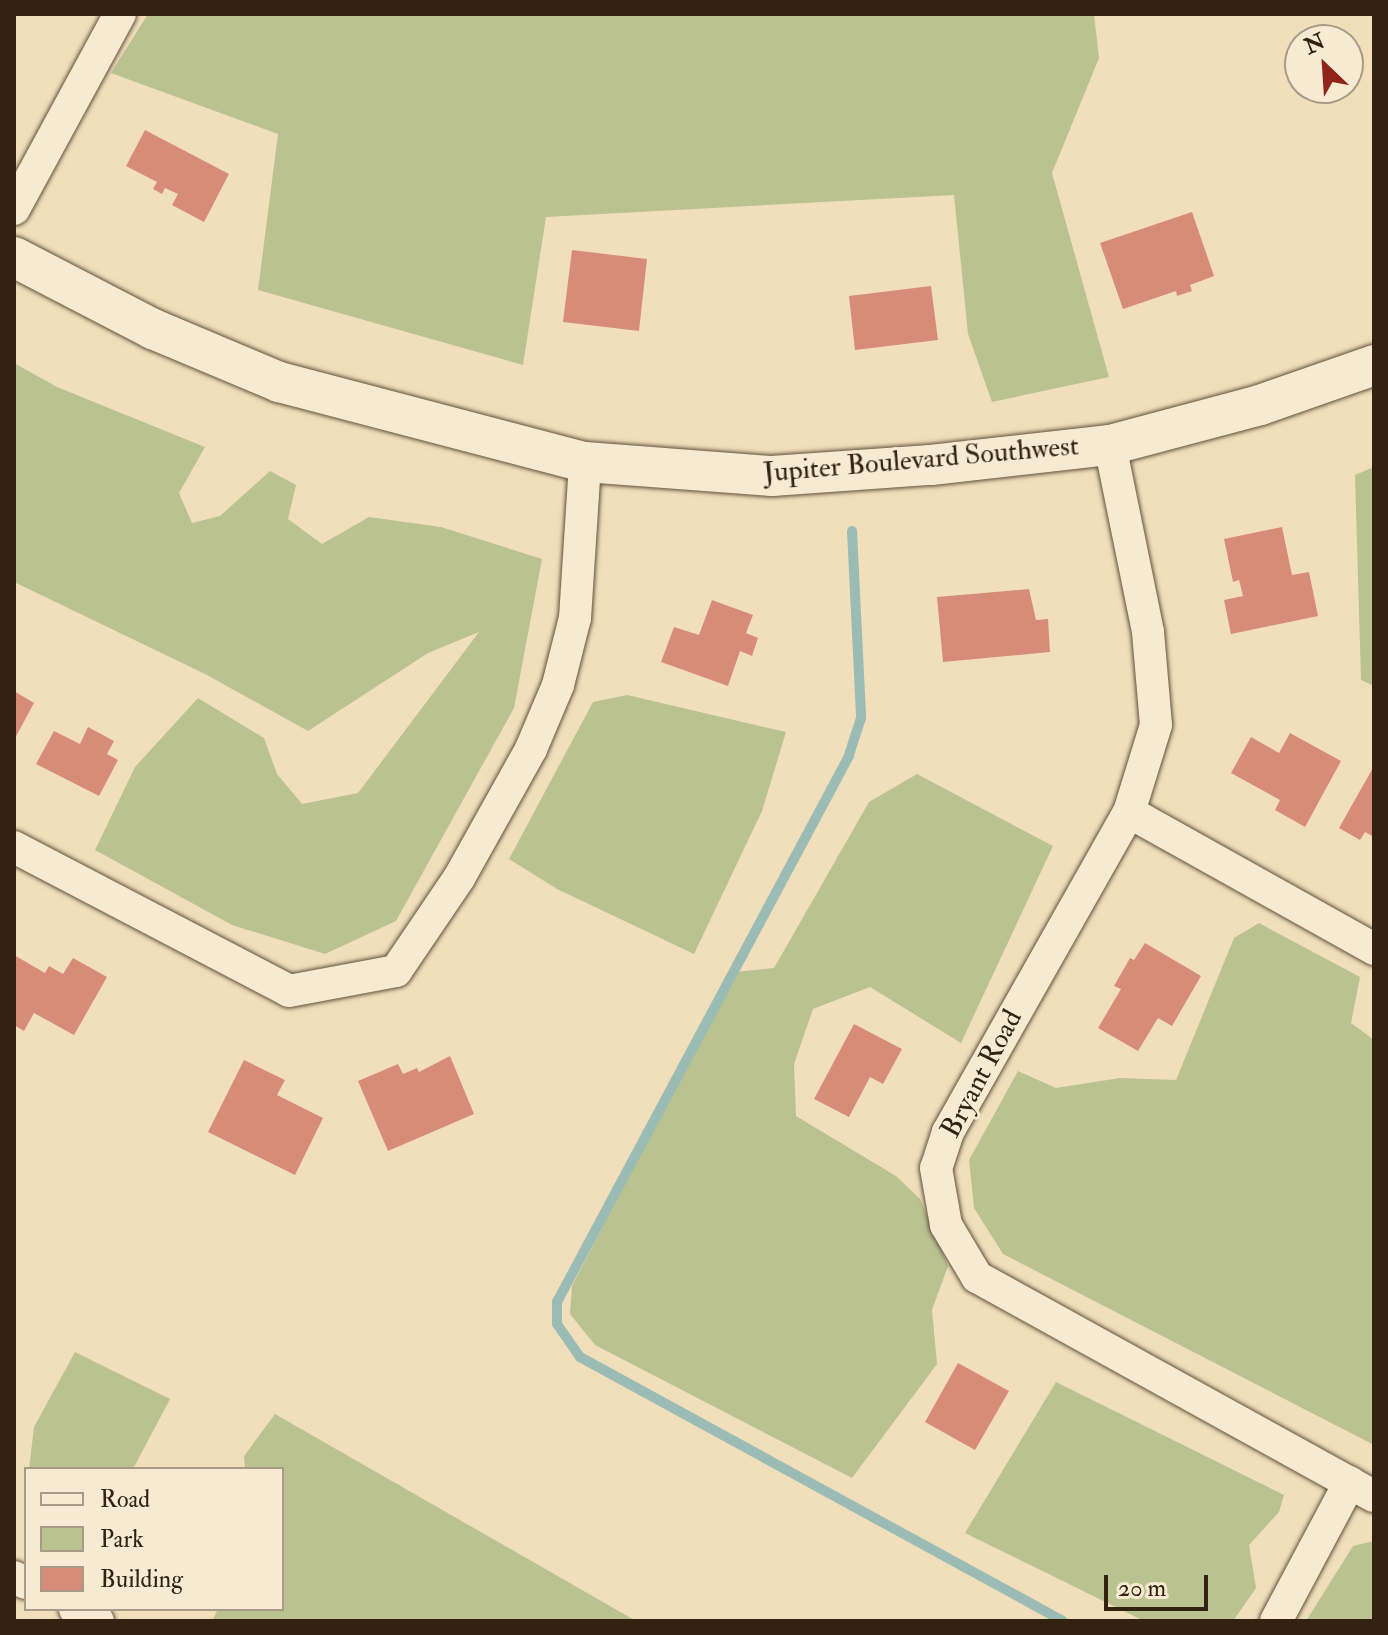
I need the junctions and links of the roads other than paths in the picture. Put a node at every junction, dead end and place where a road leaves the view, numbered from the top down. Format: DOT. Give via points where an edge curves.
graph roads {
  1 [pos="120,14"];
  2 [pos="14,209"];
  3 [pos="14,257"];
  4 [pos="1374,365"];
  5 [pos="1110,445"];
  6 [pos="585,462"];
  7 [pos="1129,812"];
  8 [pos="14,847"];
  9 [pos="1374,949"];
  10 [pos="1362,1489"];
  11 [pos="79,1611"];
  12 [pos="98,1621"];
  13 [pos="1276,1621"];
  1 -- 2 [label="street"];
  3 -- 6 [label="street, Jupiter Boulevard Southwest" via="153,329 279,382"];
  4 -- 5 [label="street, Jupiter Boulevard Southwest" via="1260,405"];
  5 -- 6 [label="street, Jupiter Boulevard Southwest" via="772,476"];
  5 -- 7 [label="street, Bryant Road" via="1148,632 1156,725"];
  6 -- 8 [label="street" via="575,618 558,685 531,749 459,878 396,971 289,991"];
  7 -- 9 [label="street"];
  7 -- 10 [label="street, Bryant Road" via="948,1132 936,1168 946,1225 977,1277"];
  10 -- 13 [label="street"];
  11 -- 12 [label="street"];
}
